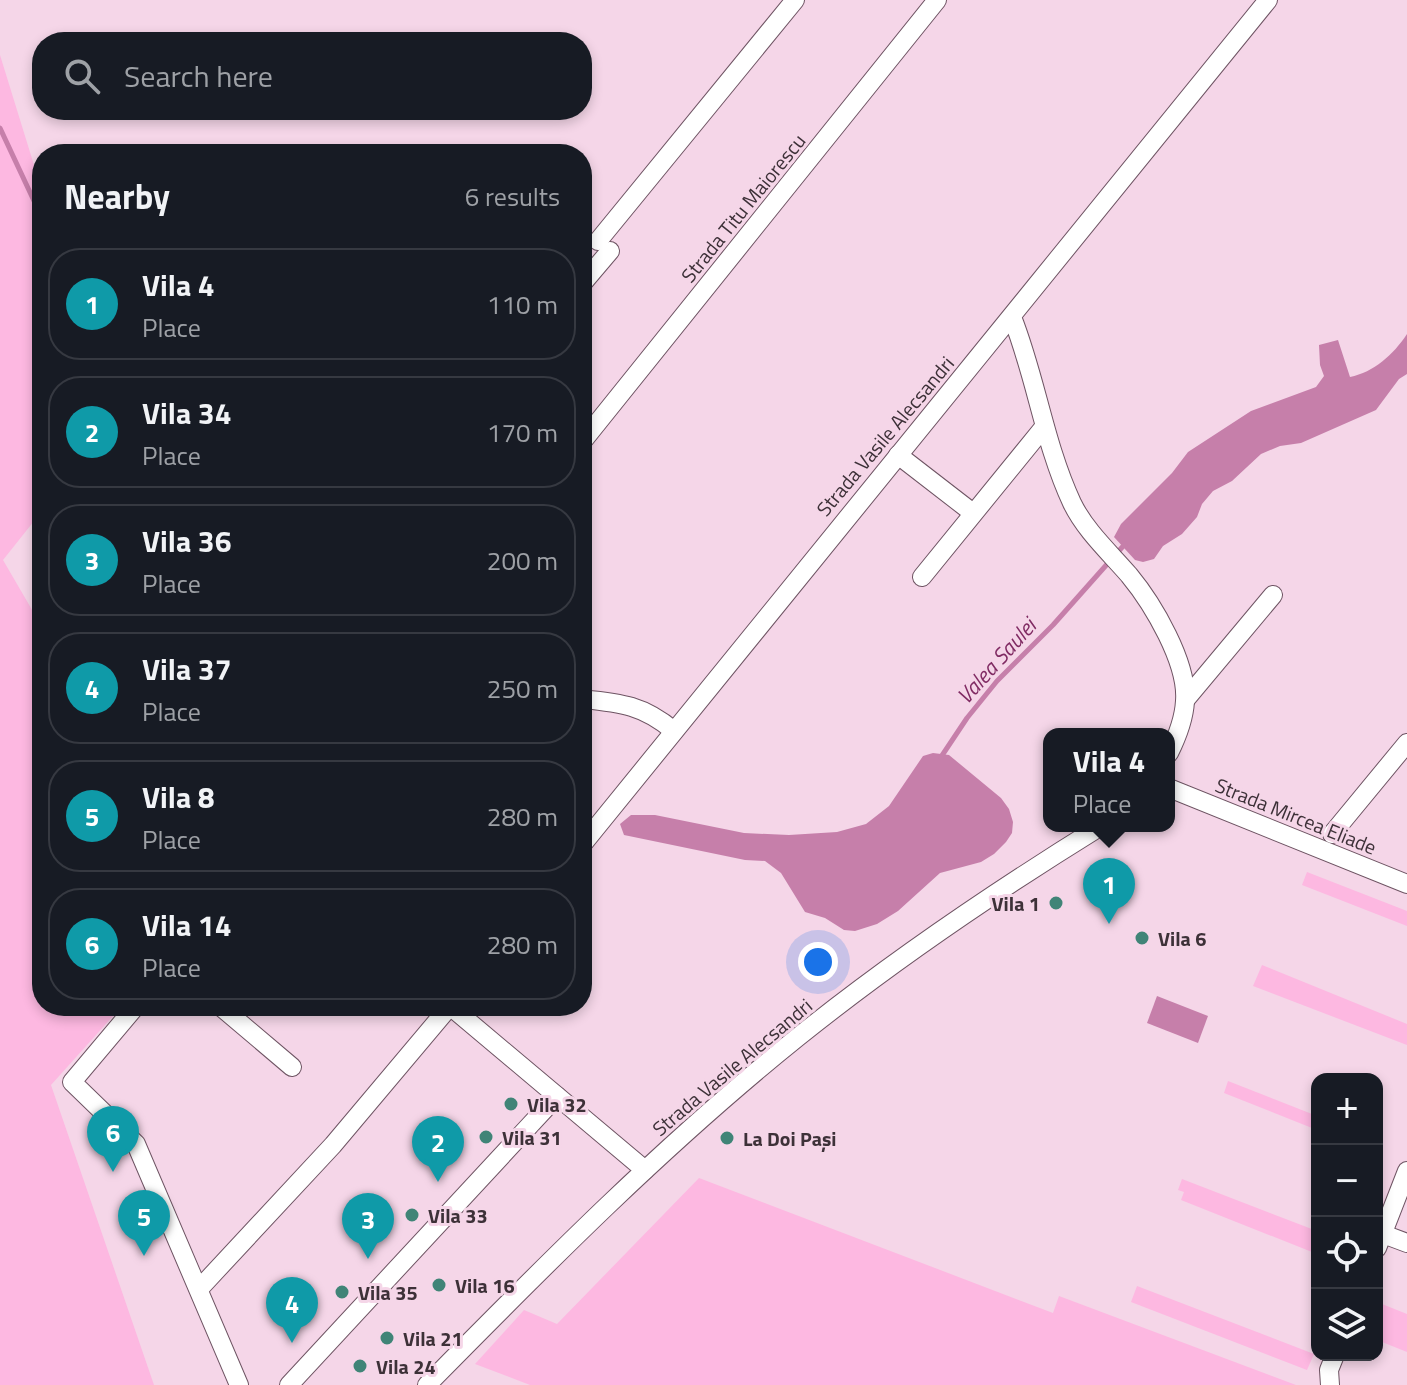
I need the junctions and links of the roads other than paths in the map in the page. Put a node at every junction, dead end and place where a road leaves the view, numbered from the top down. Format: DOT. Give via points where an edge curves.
graph roads {
  1 [pos="795,0"];
  2 [pos="937,0"];
  3 [pos="1268,0"];
  4 [pos="592,267"];
  5 [pos="1012,317"];
  6 [pos="1044,427"];
  7 [pos="592,430"];
  8 [pos="898,455"];
  9 [pos="973,513"];
  10 [pos="922,577"];
  11 [pos="1273,595"];
  12 [pos="1186,699"];
  13 [pos="592,700"];
  14 [pos="674,731"];
  15 [pos="1175,737"];
  16 [pos="1407,743"];
  17 [pos="1175,790"];
  18 [pos="1091,832"];
  19 [pos="592,833"];
  20 [pos="1332,834"];
  21 [pos="1407,884"];
  22 [pos="128,1016"];
  23 [pos="232,1016"];
  24 [pos="442,1016"];
  25 [pos="462,1016"];
  26 [pos="292,1067"];
  27 [pos="557,1096"];
  28 [pos="645,1170"];
  29 [pos="1407,1171"];
  30 [pos="1383,1233"];
  31 [pos="1383,1241"];
  32 [pos="1407,1243"];
  33 [pos="199,1289"];
  34 [pos="1333,1361"];
  35 [pos="239,1385"];
  36 [pos="289,1385"];
  37 [pos="427,1385"];
  38 [pos="1330,1385"];
  1 -- 4 [label="street"];
  2 -- 7 [label="street, Strada Titu Maiorescu"];
  3 -- 5 [label="street, Strada Vasile Alecsandri"];
  5 -- 6 [label="street"];
  5 -- 8 [label="street, Strada Vasile Alecsandri"];
  6 -- 9 [label="street"];
  6 -- 12 [label="street" via="1071,502 1139,588 1161,625 1184,680"];
  8 -- 9 [label="street"];
  8 -- 14 [label="street, Strada Vasile Alecsandri"];
  9 -- 10 [label="street"];
  11 -- 12 [label="street"];
  12 -- 15 [label="street"];
  13 -- 14 [label="street" via="637,707"];
  14 -- 19 [label="street, Strada Vasile Alecsandri"];
  16 -- 20 [label="street"];
  17 -- 21 [label="street, Strada Mircea Eliade"];
  18 -- 28 [label="street, Strada Vasile Alecsandri" via="906,955 797,1037"];
  22 -- 33 [label="street" via="72,1082 136,1144"];
  23 -- 26 [label="street"];
  24 -- 33 [label="street" via="333,1145"];
  25 -- 27 [label="street"];
  27 -- 28 [label="street"];
  27 -- 36 [label="street"];
  28 -- 37 [label="street, Strada Vasile Alecsandri"];
  29 -- 30 [label="street"];
  31 -- 32 [label="street"];
  33 -- 35 [label="street"];
  34 -- 38 [label="street"];
}
